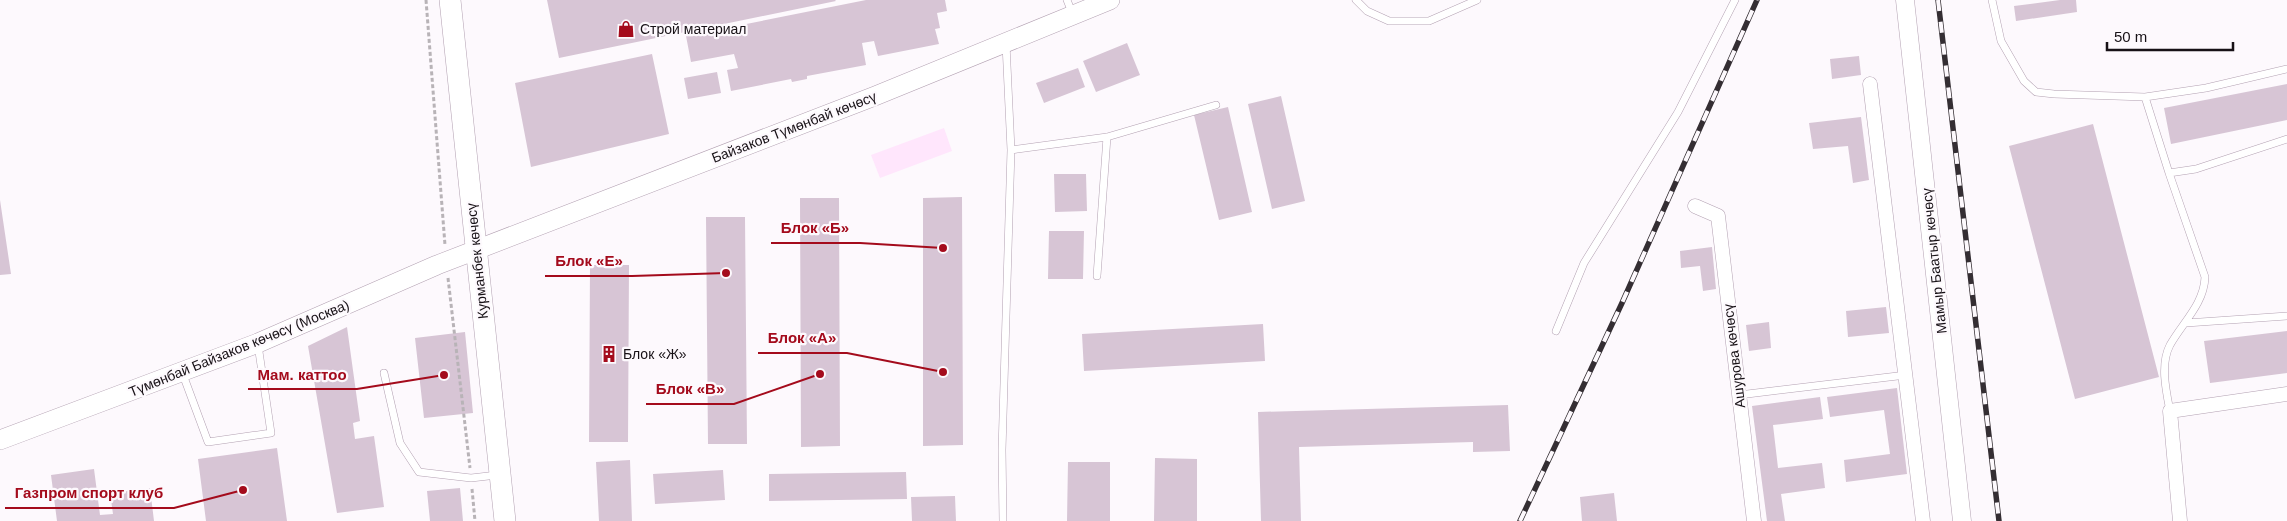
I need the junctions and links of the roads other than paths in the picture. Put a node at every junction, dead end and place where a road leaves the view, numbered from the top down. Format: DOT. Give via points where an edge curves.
graph roads {
  1 [pos="450,0"];
  2 [pos="1110,0"];
  3 [pos="1356,0"];
  4 [pos="1477,0"];
  5 [pos="1735,0"];
  6 [pos="1905,0"];
  7 [pos="1992,0"];
  8 [pos="1070,8"];
  9 [pos="1006,44"];
  10 [pos="2287,69"];
  11 [pos="1870,84"];
  12 [pos="2144,98"];
  13 [pos="1216,105"];
  14 [pos="1107,137"];
  15 [pos="2287,140"];
  16 [pos="1011,150"];
  17 [pos="2169,173"];
  18 [pos="1695,206"];
  19 [pos="476,250"];
  20 [pos="1097,276"];
  21 [pos="2287,316"];
  22 [pos="2186,323"];
  23 [pos="1556,331"];
  24 [pos="258,343"];
  25 [pos="182,372"];
  26 [pos="384,373"];
  27 [pos="1906,375"];
  28 [pos="1739,394"];
  29 [pos="2287,394"];
  30 [pos="2170,411"];
  31 [pos="0,440"];
  32 [pos="500,475"];
  33 [pos="505,521"];
  34 [pos="1003,521"];
  35 [pos="1754,521"];
  36 [pos="1923,521"];
  37 [pos="1962,521"];
  38 [pos="2180,521"];
  1 -- 19 [label="main road, Курманбек көчөсү"];
  2 -- 8 [label="main road, Байзаков Түмөнбай көчөсү"];
  3 -- 4 [label="lane" via="1368,11 1389,21 1429,21"];
  5 -- 23 [label="lane" via="1678,112 1584,263"];
  6 -- 37 [label="street, Мамыр Баатыр көчөсү"];
  7 -- 12 [label="lane" via="2001,41 2024,82 2036,92"];
  8 -- 9 [label="main road, Байзаков Түмөнбай көчөсү"];
  9 -- 16 [label="lane"];
  9 -- 19 [label="main road, Байзаков Түмөнбай көчөсү"];
  10 -- 12 [label="lane" via="2206,88"];
  11 -- 27 [label="street"];
  12 -- 17 [label="lane"];
  13 -- 14 [label="lane"];
  14 -- 16 [label="lane"];
  14 -- 20 [label="lane"];
  15 -- 17 [label="lane" via="2196,169"];
  16 -- 34 [label="lane" via="1002,450"];
  17 -- 22 [label="lane" via="2205,277 2205,291"];
  18 -- 28 [label="street, Ашурова көчөсү" via="1718,216"];
  19 -- 24 [label="main road, Түмөнбай Байзаков көчөсү (Москва)"];
  19 -- 32 [label="main road, Курманбек көчөсү"];
  21 -- 22 [label="lane"];
  22 -- 30 [label="lane" via="2169,347 2165,372"];
  24 -- 25 [label="main road, Түмөнбай Байзаков көчөсү (Москва)"];
  24 -- 25 [label="lane" via="271,433 208,442"];
  25 -- 31 [label="main road, Түмөнбай Байзаков көчөсү (Москва)"];
  26 -- 32 [label="lane" via="400,443 418,472 471,478"];
  27 -- 28 [label="lane"];
  27 -- 36 [label="street"];
  28 -- 35 [label="street, Ашурова көчөсү"];
  29 -- 30 [label="street"];
  30 -- 38 [label="street"];
  32 -- 33 [label="main road, Курманбек көчөсү"];
}
